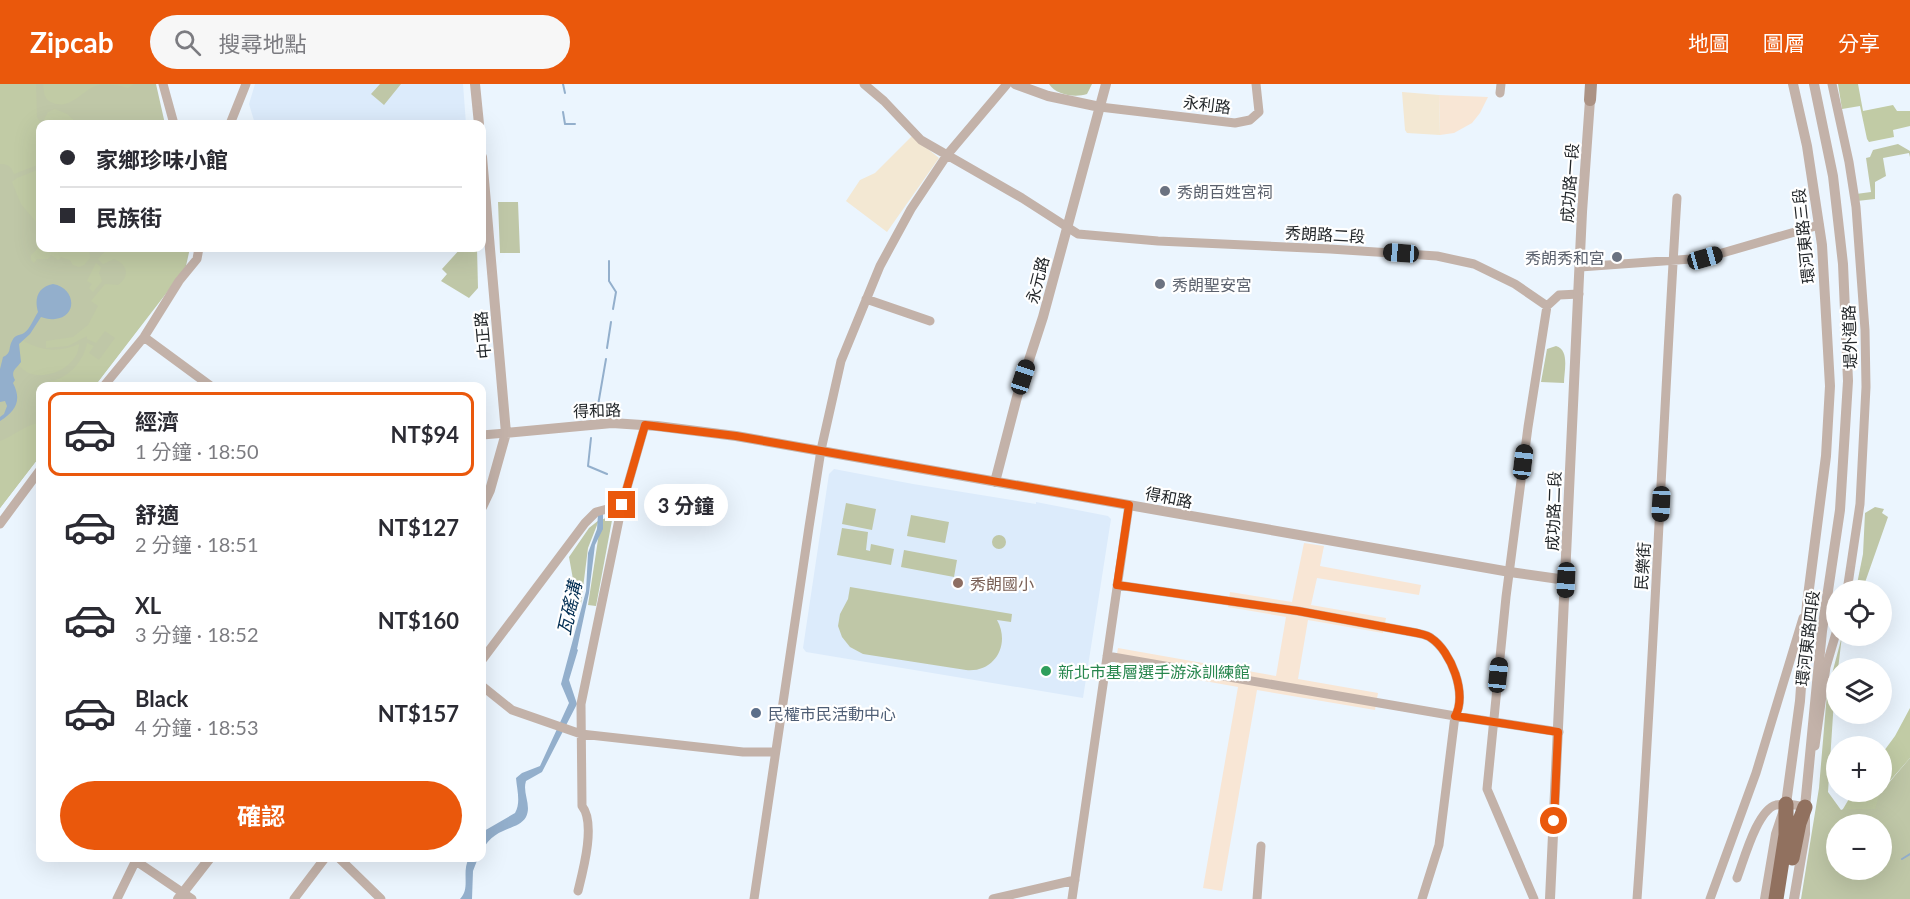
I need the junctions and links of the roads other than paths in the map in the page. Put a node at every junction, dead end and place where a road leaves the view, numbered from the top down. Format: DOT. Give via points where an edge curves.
graph roads {
  1 [pos="163,84"];
  2 [pos="246,84"];
  3 [pos="475,84"];
  4 [pos="864,84"];
  5 [pos="1007,84"];
  6 [pos="1016,84"];
  7 [pos="1043,84"];
  8 [pos="1106,84"];
  9 [pos="1256,84"];
  10 [pos="1591,84"];
  11 [pos="1793,84"];
  12 [pos="1814,84"];
  13 [pos="1832,84"];
  14 [pos="1048,96"];
  15 [pos="1590,100"];
  16 [pos="1100,107"];
  17 [pos="173,120"];
  18 [pos="232,120"];
  19 [pos="479,120"];
  20 [pos="946,155"];
  21 [pos="1677,198"];
  22 [pos="486,203"];
  23 [pos="1819,225"];
  24 [pos="1066,227"];
  25 [pos="198,252"];
  26 [pos="1673,262"];
  27 [pos="1580,267"];
  28 [pos="1579,294"];
  29 [pos="866,299"];
  30 [pos="1547,306"];
  31 [pos="930,321"];
  32 [pos="144,336"];
  33 [pos="108,382"];
  34 [pos="206,382"];
  35 [pos="1830,386"];
  36 [pos="645,425"];
  37 [pos="506,433"];
  38 [pos="486,435"];
  39 [pos="821,450"];
  40 [pos="36,475"];
  41 [pos="995,482"];
  42 [pos="486,498"];
  43 [pos="622,505"];
  44 [pos="1129,505"];
  45 [pos="0,524"];
  46 [pos="1510,572"];
  47 [pos="1566,580"];
  48 [pos="1849,580"];
  49 [pos="1117,585"];
  50 [pos="1807,604"];
  51 [pos="1832,646"];
  52 [pos="486,655"];
  53 [pos="1107,656"];
  54 [pos="486,689"];
  55 [pos="1455,716"];
  56 [pos="1494,721"];
  57 [pos="1558,732"];
  58 [pos="580,734"];
  59 [pos="775,752"];
  60 [pos="1809,781"];
  61 [pos="1786,804"];
  62 [pos="1805,807"];
  63 [pos="1261,846"];
  64 [pos="135,862"];
  65 [pos="140,862"];
  66 [pos="207,862"];
  67 [pos="322,862"];
  68 [pos="343,862"];
  69 [pos="1737,878"];
  70 [pos="1075,880"];
  71 [pos="578,891"];
  72 [pos="184,897"];
  73 [pos="117,899"];
  74 [pos="294,899"];
  75 [pos="381,899"];
  76 [pos="754,899"];
  77 [pos="993,899"];
  78 [pos="1072,899"];
  79 [pos="1257,899"];
  80 [pos="1422,899"];
  81 [pos="1534,899"];
  82 [pos="1551,899"];
  83 [pos="1637,899"];
  84 [pos="1710,899"];
  85 [pos="1767,899"];
  86 [pos="1776,899"];
  87 [pos="1787,899"];
  88 [pos="1794,899"];
  1 -- 17 [label="street"];
  2 -- 18 [label="street"];
  3 -- 19 [label="street"];
  4 -- 20 [label="street, 秀朗路二段" via="921,140"];
  5 -- 20 [label="street"];
  6 -- 14 [label="street, 永利路"];
  7 -- 14 [label="street"];
  8 -- 16 [label="street, 永元路"];
  9 -- 16 [label="street, 永利路" via="1259,112 1250,120 1235,123"];
  10 -- 15 [label="main road"];
  11 -- 23 [label="street, 環河東路三段"];
  12 -- 60 [label="street, 環河東路四段" via="1833,176 1843,264 1848,381 1840,510 1821,631"];
  13 -- 48 [label="street, 堤外道路" via="1856,207 1865,330 1860,504"];
  14 -- 16 [label="street, 永利路"];
  15 -- 27 [label="street, 成功路一段"];
  16 -- 24 [label="street, 永元路"];
  20 -- 24 [label="street, 秀朗路二段"];
  20 -- 29 [label="street" via="890,246"];
  21 -- 26 [label="street, 民樂街"];
  22 -- 37 [label="street, 中正路"];
  23 -- 26 [label="street" via="1705,258"];
  23 -- 35 [label="street, 環河東路三段"];
  24 -- 30 [label="street, 秀朗路二段" via="1078,234 1158,242 1437,256 1474,264 1515,284"];
  24 -- 41 [label="street, 永元路"];
  25 -- 32 [label="street"];
  26 -- 27 [label="street"];
  26 -- 83 [label="street, 民樂街"];
  27 -- 28 [label="street, 成功路二段"];
  28 -- 30 [label="street" via="1558,295"];
  28 -- 47 [label="street, 成功路二段"];
  29 -- 31 [label="street"];
  29 -- 39 [label="street" via="841,361"];
  30 -- 46 [label="street"];
  32 -- 33 [label="street"];
  32 -- 34 [label="street"];
  35 -- 50 [label="street, 環河東路四段" via="1826,456"];
  36 -- 37 [label="street, 得和路" via="601,424"];
  36 -- 39 [label="street, 得和路"];
  36 -- 43 [label="street"];
  37 -- 38 [label="street, 得和路"];
  37 -- 42 [label="street, 中正路"];
  39 -- 41 [label="street, 得和路"];
  39 -- 59 [label="street"];
  40 -- 45 [label="street"];
  41 -- 44 [label="street, 得和路"];
  43 -- 52 [label="street" via="596,512 585,524"];
  43 -- 58 [label="street" via="581,704"];
  44 -- 46 [label="street, 得和路"];
  44 -- 49 [label="street"];
  46 -- 47 [label="street, 得和路"];
  46 -- 56 [label="street"];
  47 -- 57 [label="street, 成功路二段"];
  49 -- 53 [label="street"];
  49 -- 55 [label="street" via="1298,611 1431,637 1447,655 1458,679 1459,710"];
  50 -- 61 [label="street, 環河東路四段" via="1800,701"];
  50 -- 84 [label="street, 環河東路四段" via="1756,773"];
  51 -- 60 [label="street"];
  53 -- 55 [label="street"];
  53 -- 70 [label="street"];
  54 -- 58 [label="street" via="512,710"];
  55 -- 56 [label="street"];
  55 -- 80 [label="street" via="1439,845"];
  56 -- 57 [label="street"];
  56 -- 81 [label="street" via="1487,789"];
  57 -- 82 [label="street, 成功路二段"];
  58 -- 59 [label="street"];
  58 -- 71 [label="street" via="587,853"];
  59 -- 76 [label="street"];
  60 -- 62 [label="street, 環河東路四段"];
  61 -- 62 [label="street"];
  61 -- 69 [label="street" via="1774,805 1762,815"];
  61 -- 85 [label="street, 環河東路四段" via="1776,834"];
  61 -- 86 [label="highway" via="1786,835"];
  62 -- 87 [label="highway"];
  62 -- 88 [label="street, 環河東路四段" via="1805,834"];
  63 -- 79 [label="street"];
  64 -- 73 [label="street"];
  65 -- 72 [label="street"];
  66 -- 72 [label="street"];
  67 -- 74 [label="street"];
  68 -- 75 [label="street"];
  70 -- 77 [label="street"];
  70 -- 78 [label="street"];
}
